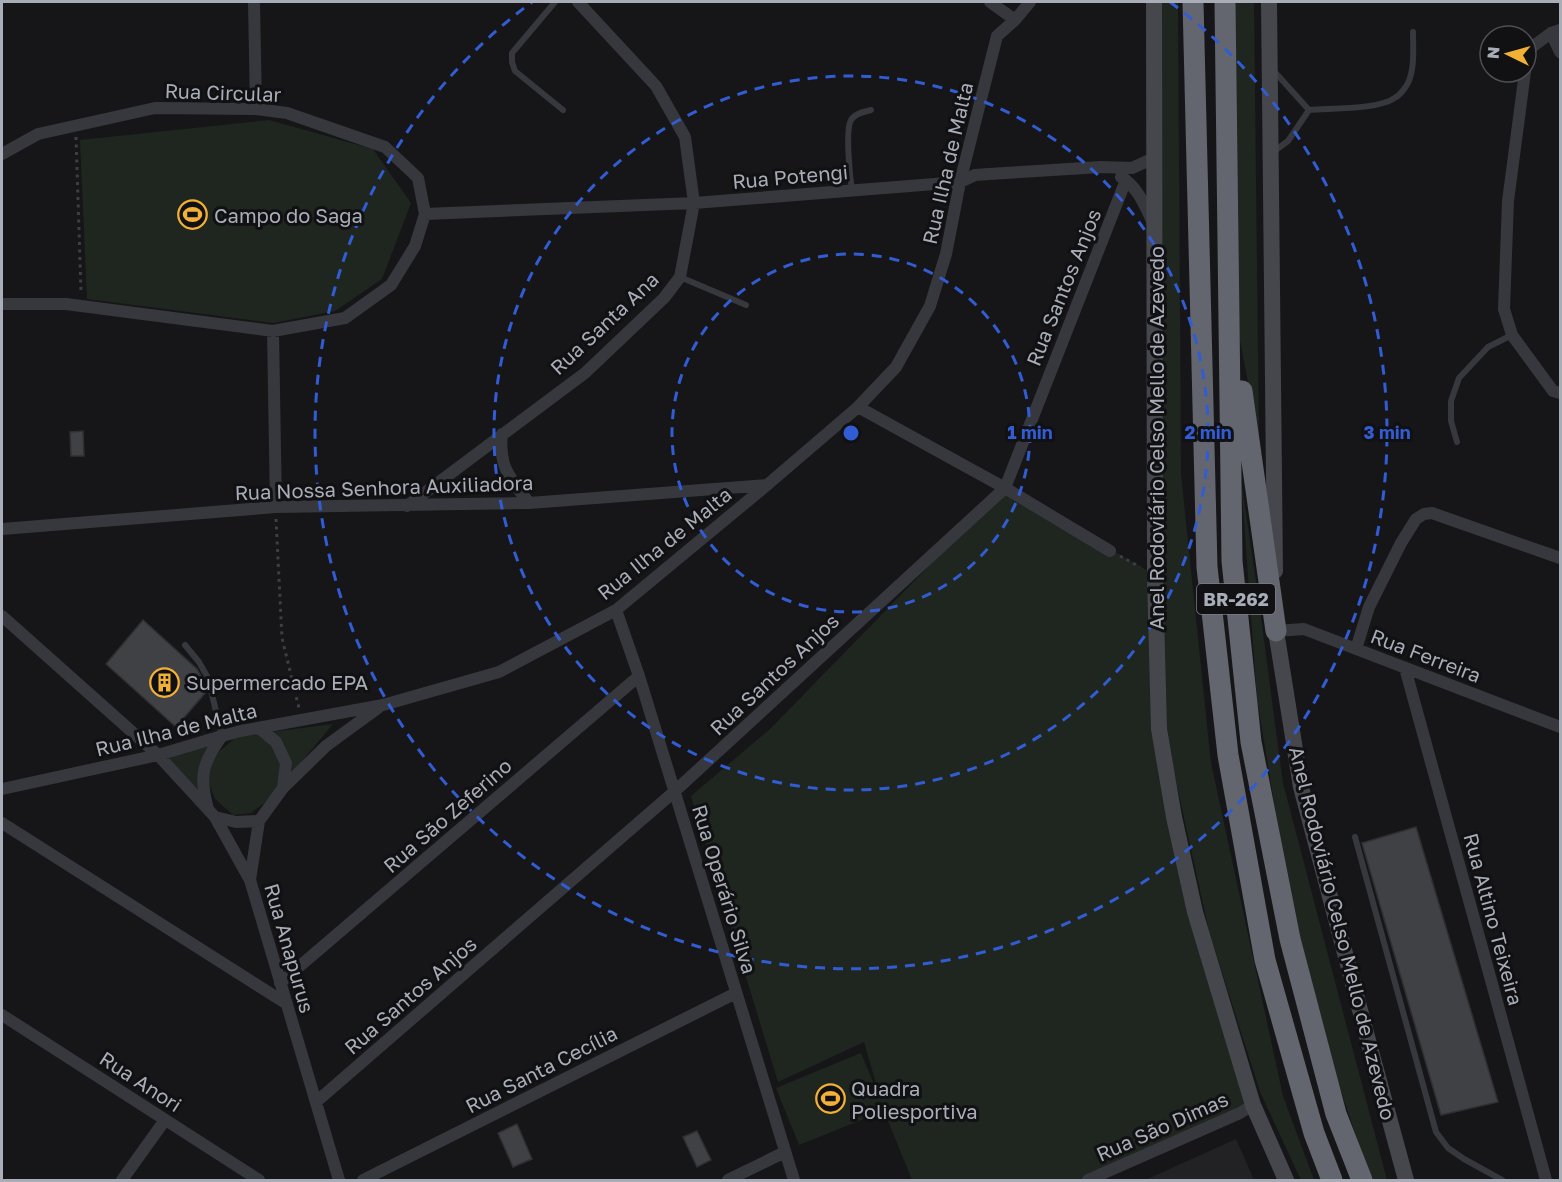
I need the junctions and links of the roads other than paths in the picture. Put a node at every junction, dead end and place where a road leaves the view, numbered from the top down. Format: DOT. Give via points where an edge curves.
graph roads {
  1 [pos="254,2"];
  2 [pos="555,2"];
  3 [pos="578,2"];
  4 [pos="990,2"];
  5 [pos="1030,2"];
  6 [pos="1154,2"];
  7 [pos="1193,2"];
  8 [pos="1225,2"];
  9 [pos="1269,2"];
  10 [pos="1016,20"];
  11 [pos="1413,32"];
  12 [pos="1556,32"];
  13 [pos="1538,44"];
  14 [pos="1560,52"];
  15 [pos="1270,66"];
  16 [pos="1523,84"];
  17 [pos="256,110"];
  18 [pos="563,110"];
  19 [pos="871,110"];
  20 [pos="1309,110"];
  21 [pos="2,154"];
  22 [pos="1271,154"];
  23 [pos="1154,158"];
  24 [pos="1101,167"];
  25 [pos="1126,180"];
  26 [pos="960,182"];
  27 [pos="852,191"];
  28 [pos="694,204"];
  29 [pos="425,214"];
  30 [pos="1154,227"];
  31 [pos="680,277"];
  32 [pos="746,305"];
  33 [pos="3,306"];
  34 [pos="1230,307"];
  35 [pos="273,331"];
  36 [pos="1512,335"];
  37 [pos="1560,393"];
  38 [pos="858,407"];
  39 [pos="502,434"];
  40 [pos="1456,442"];
  41 [pos="767,485"];
  42 [pos="1005,488"];
  43 [pos="529,503"];
  44 [pos="407,506"];
  45 [pos="276,507"];
  46 [pos="2,529"];
  47 [pos="1110,551"];
  48 [pos="1560,558"];
  49 [pos="616,610"];
  50 [pos="2,618"];
  51 [pos="1276,631"];
  52 [pos="185,645"];
  53 [pos="1356,649"];
  54 [pos="1406,668"];
  55 [pos="639,676"];
  56 [pos="383,705"];
  57 [pos="1560,727"];
  58 [pos="259,728"];
  59 [pos="222,736"];
  60 [pos="158,756"];
  61 [pos="284,788"];
  62 [pos="2,789"];
  63 [pos="675,791"];
  64 [pos="212,814"];
  65 [pos="259,821"];
  66 [pos="2,823"];
  67 [pos="1355,837"];
  68 [pos="250,880"];
  69 [pos="280,983"];
  70 [pos="736,993"];
  71 [pos="287,1004"];
  72 [pos="2,1015"];
  73 [pos="316,1102"];
  74 [pos="1252,1105"];
  75 [pos="165,1120"];
  76 [pos="785,1152"];
  77 [pos="122,1180"];
  78 [pos="260,1180"];
  79 [pos="339,1180"];
  80 [pos="363,1180"];
  81 [pos="728,1180"];
  82 [pos="794,1180"];
  83 [pos="1088,1180"];
  84 [pos="1286,1180"];
  85 [pos="1332,1180"];
  86 [pos="1362,1180"];
  87 [pos="1406,1180"];
  88 [pos="1502,1180"];
  89 [pos="1546,1180"];
  1 -- 17 [label="street"];
  2 -- 18 [label="lane" via="512,53 512,62 515,71"];
  3 -- 28 [label="street, Rua Santa Ana" via="656,86 685,137"];
  4 -- 10 [label="street"];
  5 -- 10 [label="street, Rua Ilha de Malta"];
  6 -- 23 [label="main road, Anel Rodoviário Celso Mello de Azevedo"];
  7 -- 85 [label="highway, BR-262" via="1207,567 1228,755 1265,960 1314,1133"];
  8 -- 34 [label="highway, BR-262"];
  9 -- 15 [label="main road, Anel Rodoviário Celso Mello de Azevedo"];
  10 -- 26 [label="street, Rua Ilha de Malta" via="997,36"];
  11 -- 20 [label="lane" via="1413,63 1408,83 1398,97 1364,107"];
  12 -- 13 [label="street"];
  12 -- 14 [label="street"];
  15 -- 20 [label="lane"];
  15 -- 22 [label="main road, Anel Rodoviário Celso Mello de Azevedo"];
  16 -- 36 [label="street" via="1508,201 1504,309"];
  17 -- 21 [label="street, Rua Circular" via="155,108 38,134"];
  17 -- 29 [label="street, Rua Circular" via="287,113 386,147 418,178"];
  19 -- 27 [label="lane" via="850,121"];
  20 -- 22 [label="lane" via="1288,141"];
  22 -- 51 [label="main road, Anel Rodoviário Celso Mello de Azevedo"];
  23 -- 24 [label="street, Rua Potengi" via="1132,168"];
  23 -- 30 [label="main road, Anel Rodoviário Celso Mello de Azevedo"];
  24 -- 25 [label="street"];
  24 -- 26 [label="street, Rua Potengi" via="975,175"];
  25 -- 30 [label="street" via="1144,204"];
  25 -- 42 [label="street, Rua Santos Anjos"];
  26 -- 27 [label="street, Rua Potengi"];
  26 -- 38 [label="street, Rua Ilha de Malta" via="946,254 930,306 897,368"];
  27 -- 28 [label="street, Rua Potengi"];
  28 -- 29 [label="street, Rua Potengi"];
  28 -- 31 [label="street, Rua Santa Ana"];
  29 -- 35 [label="street, Rua Circular" via="415,246 391,285 345,318"];
  30 -- 74 [label="main road, Anel Rodoviário Celso Mello de Azevedo" via="1159,729 1195,912"];
  31 -- 32 [label="lane"];
  31 -- 39 [label="street, Rua Santa Ana" via="664,298 585,374"];
  33 -- 35 [label="street, Rua Circular" via="66,304"];
  34 -- 51 [label="highway"];
  34 -- 86 [label="highway, BR-262" via="1232,561 1251,742 1290,939 1336,1114"];
  35 -- 45 [label="street"];
  36 -- 37 [label="street" via="1553,391"];
  36 -- 40 [label="lane" via="1488,347 1459,378 1451,401"];
  38 -- 41 [label="street, Rua Ilha de Malta"];
  38 -- 42 [label="street"];
  39 -- 43 [label="street" via="501,460"];
  39 -- 44 [label="street, Rua Santa Ana"];
  41 -- 43 [label="street, Rua Nossa Senhora Auxiliadora"];
  41 -- 49 [label="street, Rua Ilha de Malta"];
  42 -- 47 [label="street"];
  42 -- 63 [label="street, Rua Santos Anjos"];
  43 -- 44 [label="street, Rua Nossa Senhora Auxiliadora"];
  44 -- 45 [label="street, Rua Nossa Senhora Auxiliadora"];
  45 -- 46 [label="street, Rua Nossa Senhora Auxiliadora"];
  48 -- 53 [label="street" via="1432,513 1424,514 1416,519 1401,543 1369,607"];
  49 -- 55 [label="street, Rua Operário Silva"];
  49 -- 56 [label="street, Rua Ilha de Malta" via="499,672"];
  50 -- 60 [label="street"];
  51 -- 53 [label="street, Rua Ferreira" via="1304,629"];
  51 -- 87 [label="main road, Anel Rodoviário Celso Mello de Azevedo" via="1301,786"];
  52 -- 59 [label="lane" via="208,678"];
  53 -- 54 [label="street, Rua Ferreira"];
  54 -- 57 [label="street, Rua Ferreira"];
  54 -- 89 [label="street, Rua Altino Teixeira"];
  55 -- 63 [label="street, Rua Operário Silva"];
  55 -- 69 [label="street, Rua São Zeferino"];
  56 -- 58 [label="street, Rua Ilha de Malta"];
  56 -- 61 [label="street, Rua Anapurus" via="326,746"];
  58 -- 59 [label="street, Rua Ilha de Malta"];
  58 -- 61 [label="street" via="276,742 286,763"];
  59 -- 60 [label="street, Rua Ilha de Malta"];
  59 -- 64 [label="street" via="202,772 204,795"];
  60 -- 62 [label="street, Rua Ilha de Malta"];
  60 -- 64 [label="street"];
  61 -- 65 [label="street, Rua Anapurus"];
  63 -- 70 [label="street, Rua Operário Silva"];
  63 -- 73 [label="street, Rua Santos Anjos"];
  64 -- 65 [label="street" via="236,822"];
  64 -- 68 [label="street"];
  65 -- 68 [label="street, Rua Anapurus"];
  66 -- 71 [label="street"];
  67 -- 88 [label="lane" via="1436,1132 1448,1148"];
  68 -- 69 [label="street, Rua Anapurus"];
  69 -- 71 [label="street, Rua Anapurus"];
  70 -- 76 [label="street, Rua Operário Silva"];
  70 -- 80 [label="street, Rua Santa Cecília"];
  71 -- 73 [label="street, Rua Anapurus"];
  72 -- 75 [label="street, Rua Anori"];
  73 -- 79 [label="street, Rua Anapurus"];
  74 -- 83 [label="street, Rua São Dimas"];
  74 -- 84 [label="main road, Anel Rodoviário Celso Mello de Azevedo"];
  75 -- 77 [label="street"];
  75 -- 78 [label="street, Rua Anori"];
  76 -- 81 [label="street"];
  76 -- 82 [label="street, Rua Operário Silva"];
}
